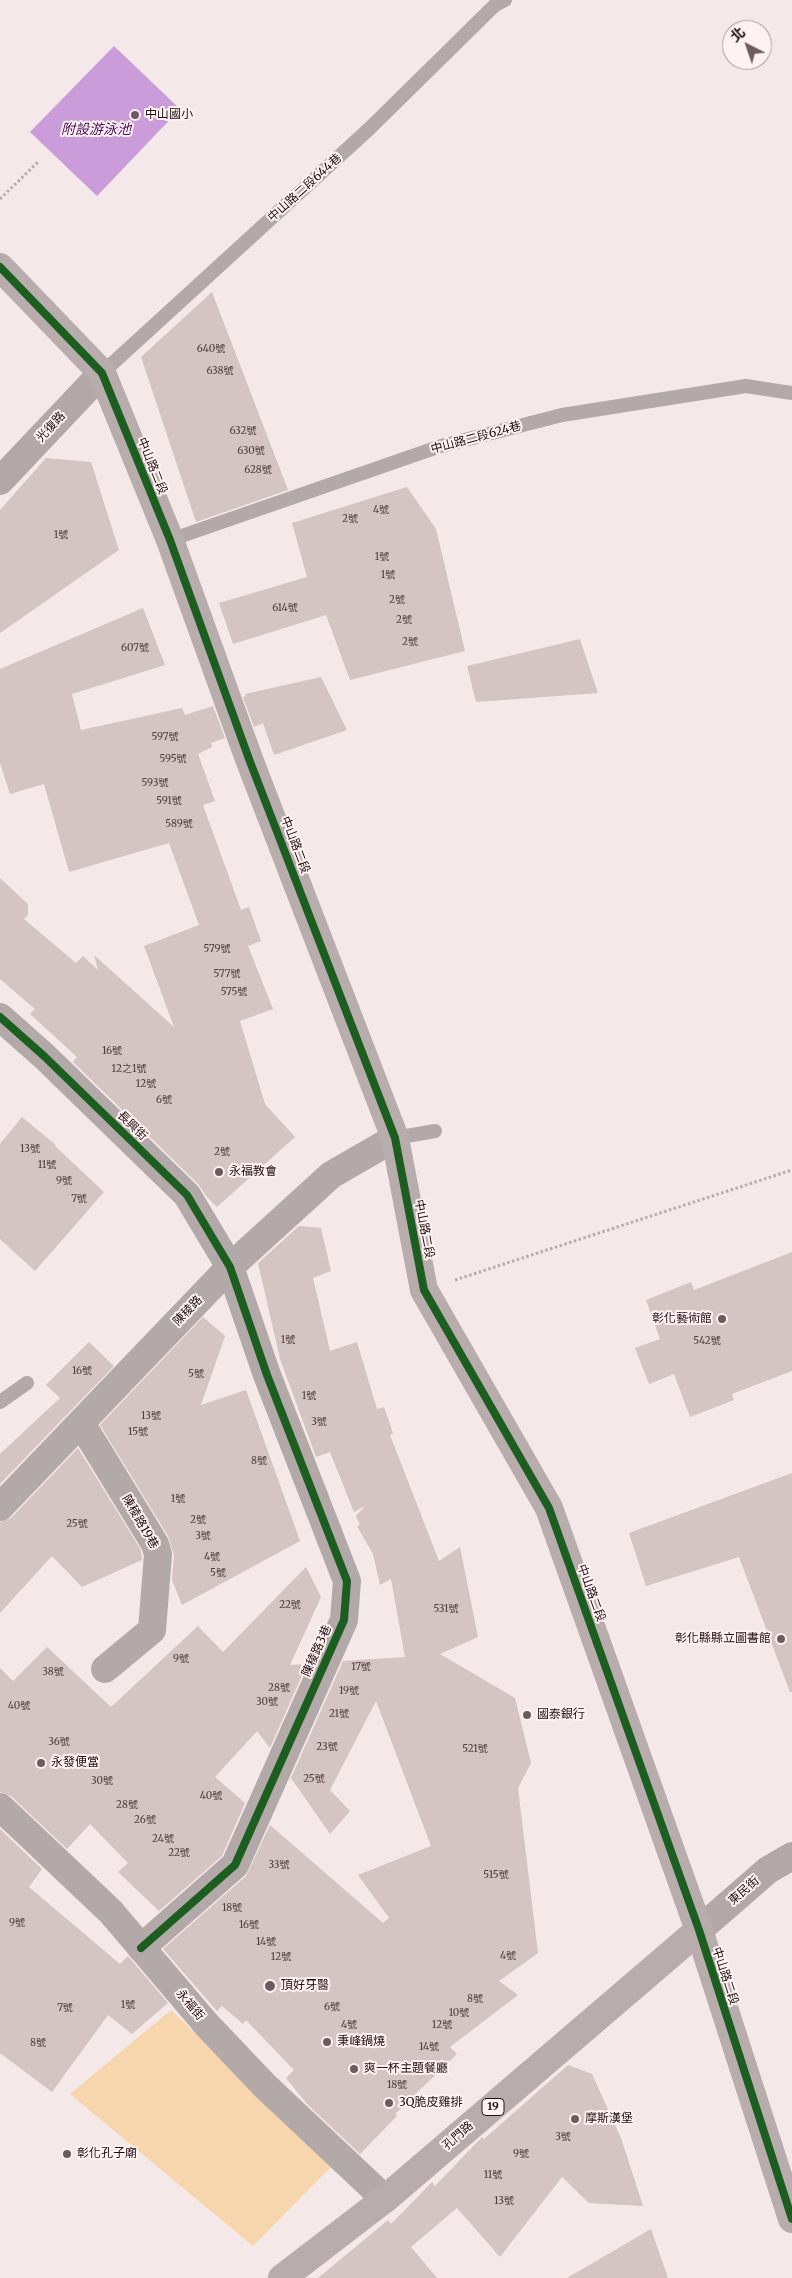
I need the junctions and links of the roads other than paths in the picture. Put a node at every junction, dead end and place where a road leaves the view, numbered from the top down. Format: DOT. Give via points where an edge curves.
graph roads {
  1 [pos="505,0"];
  2 [pos="0,267"];
  3 [pos="102,373"];
  4 [pos="792,393"];
  5 [pos="0,481"];
  6 [pos="170,540"];
  7 [pos="0,1017"];
  8 [pos="435,1131"];
  9 [pos="396,1138"];
  10 [pos="230,1267"];
  11 [pos="27,1383"];
  12 [pos="0,1402"];
  13 [pos="81,1423"];
  14 [pos="0,1507"];
  15 [pos="104,1669"];
  16 [pos="0,1807"];
  17 [pos="792,1856"];
  18 [pos="698,1930"];
  19 [pos="142,1948"];
  20 [pos="385,2199"];
  21 [pos="792,2218"];
  22 [pos="282,2278"];
  1 -- 3 [label="lane, 中山路二段644巷" via="495,5 369,129"];
  2 -- 3 [label="main road, 中山路二段"];
  3 -- 5 [label="street, 光復路"];
  3 -- 6 [label="main road, 中山路二段"];
  4 -- 6 [label="lane, 中山路二段624巷" via="746,386 562,415 441,446"];
  6 -- 9 [label="main road, 中山路二段" via="249,758"];
  7 -- 10 [label="street, 長興街" via="187,1195"];
  8 -- 9 [label="lane"];
  9 -- 10 [label="street, 陳稜路" via="331,1175"];
  9 -- 18 [label="main road, 中山路二段" via="424,1290 549,1508"];
  10 -- 13 [label="street, 陳稜路"];
  10 -- 19 [label="street, 陳稜路3巷" via="267,1375 347,1581 344,1620 235,1864"];
  11 -- 12 [label="lane"];
  13 -- 14 [label="street, 陳稜路"];
  13 -- 15 [label="street, 陳稜路19巷" via="158,1554 152,1630"];
  16 -- 19 [label="street, 永福街" via="110,1912"];
  17 -- 18 [label="street, 東民街" via="768,1870"];
  18 -- 20 [label="main road, 孔門路 / 19"];
  18 -- 21 [label="main road, 中山路二段"];
  19 -- 20 [label="street, 永福街" via="207,2025 264,2085"];
  20 -- 22 [label="main road, 孔門路 / 19"];
}
